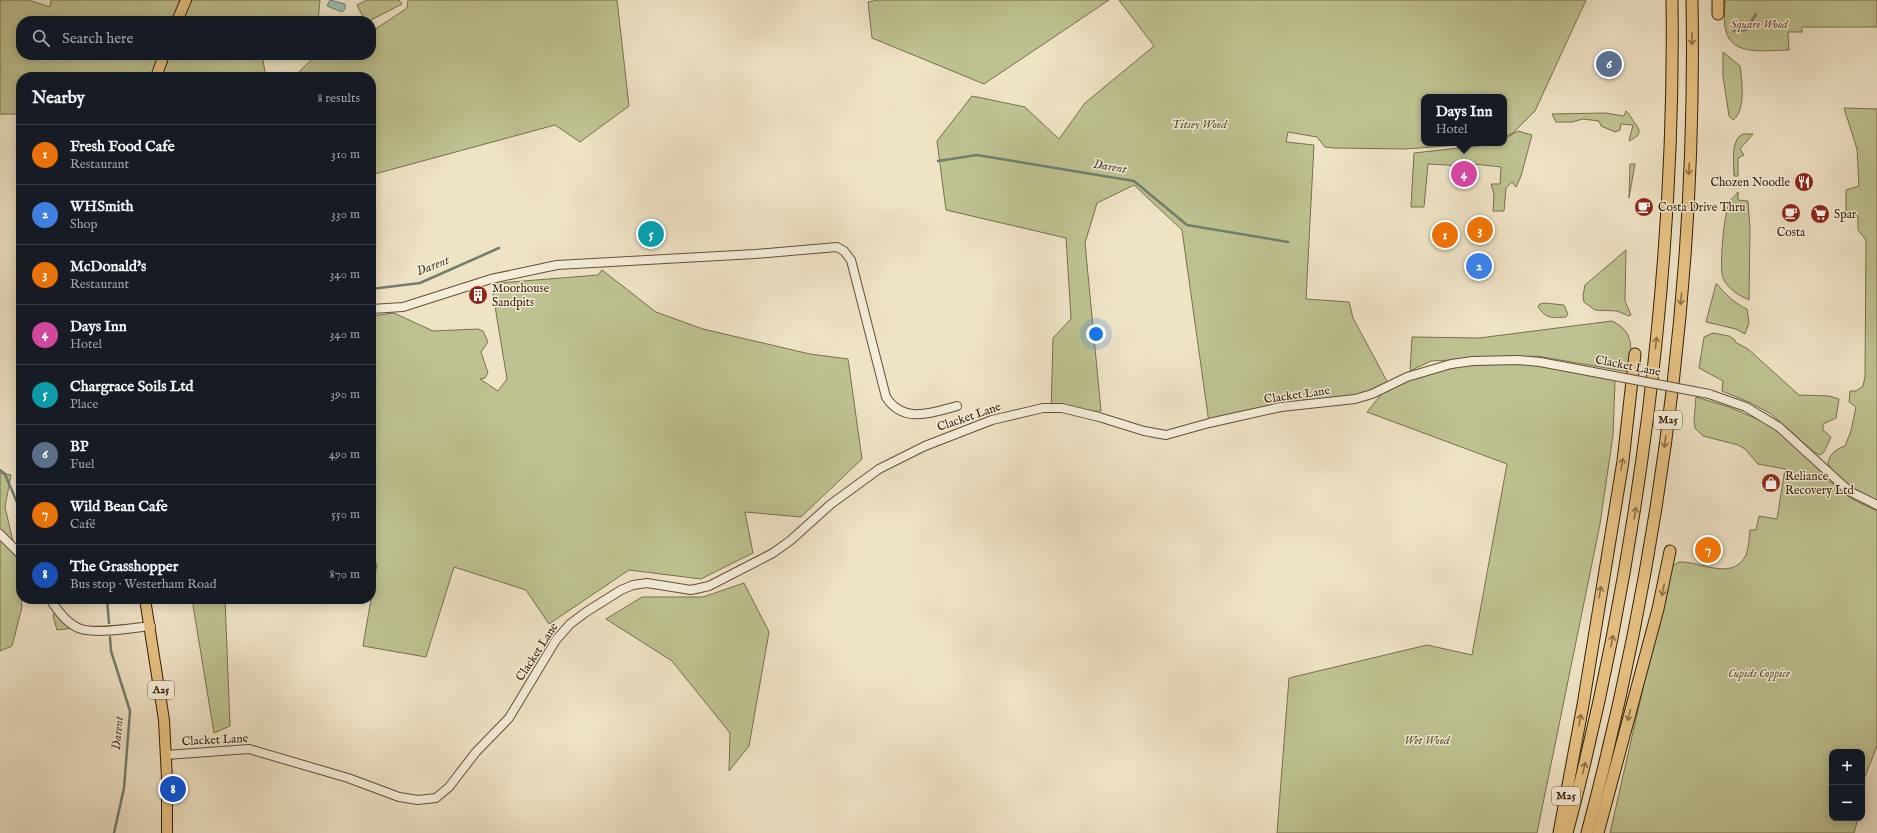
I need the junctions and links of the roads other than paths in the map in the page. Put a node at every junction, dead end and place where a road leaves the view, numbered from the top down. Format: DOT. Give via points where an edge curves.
graph roads {
  1 [pos="186,0"];
  2 [pos="1672,0"];
  3 [pos="1692,0"];
  4 [pos="1718,0"];
  5 [pos="1718,14"];
  6 [pos="179,16"];
  7 [pos="162,60"];
  8 [pos="158,72"];
  9 [pos="376,309"];
  10 [pos="1635,354"];
  11 [pos="957,406"];
  12 [pos="1877,505"];
  13 [pos="0,534"];
  14 [pos="16,550"];
  15 [pos="1670,551"];
  16 [pos="54,604"];
  17 [pos="146,604"];
  18 [pos="150,626"];
  19 [pos="166,755"];
  20 [pos="167,833"];
  21 [pos="1559,833"];
  22 [pos="1567,833"];
  23 [pos="1587,833"];
  24 [pos="1598,833"];
  1 -- 6 [label="main road"];
  22 -- 2 [label="highway, M25, one-way" via="1615,628 1645,434 1667,218 1672,91"];
  3 -- 23 [label="highway, M25, one-way" via="1690,152 1675,367 1659,487 1639,605 1613,730"];
  4 -- 5 [label="highway"];
  7 -- 8 [label="main road"];
  9 -- 11 [label="street" via="403,307 491,279 557,265 837,247 851,260 886,397 891,405 902,412 912,414"];
  21 -- 10 [label="highway, M25, one-way" via="1582,712 1623,461"];
  12 -- 19 [label="street, Clacket Lane, bridge" via="1848,491 1771,421 1736,403 1709,394 1540,362 1492,359 1451,364 1408,377 1355,399 1281,407 1166,435 1062,408 1043,408 992,420 924,446 879,469 831,504 774,553 709,586 691,590 647,583 633,585 617,592 570,624 556,640 509,718 476,752 449,787 436,798 418,800 399,797 348,778 249,749"];
  13 -- 14 [label="street"];
  15 -- 24 [label="highway, one-way" via="1658,609"];
  16 -- 18 [label="street" via="63,616 81,629 113,630"];
  17 -- 18 [label="main road, A25"];
  18 -- 19 [label="main road, A25" via="162,702"];
  19 -- 20 [label="main road, A25"];
}
